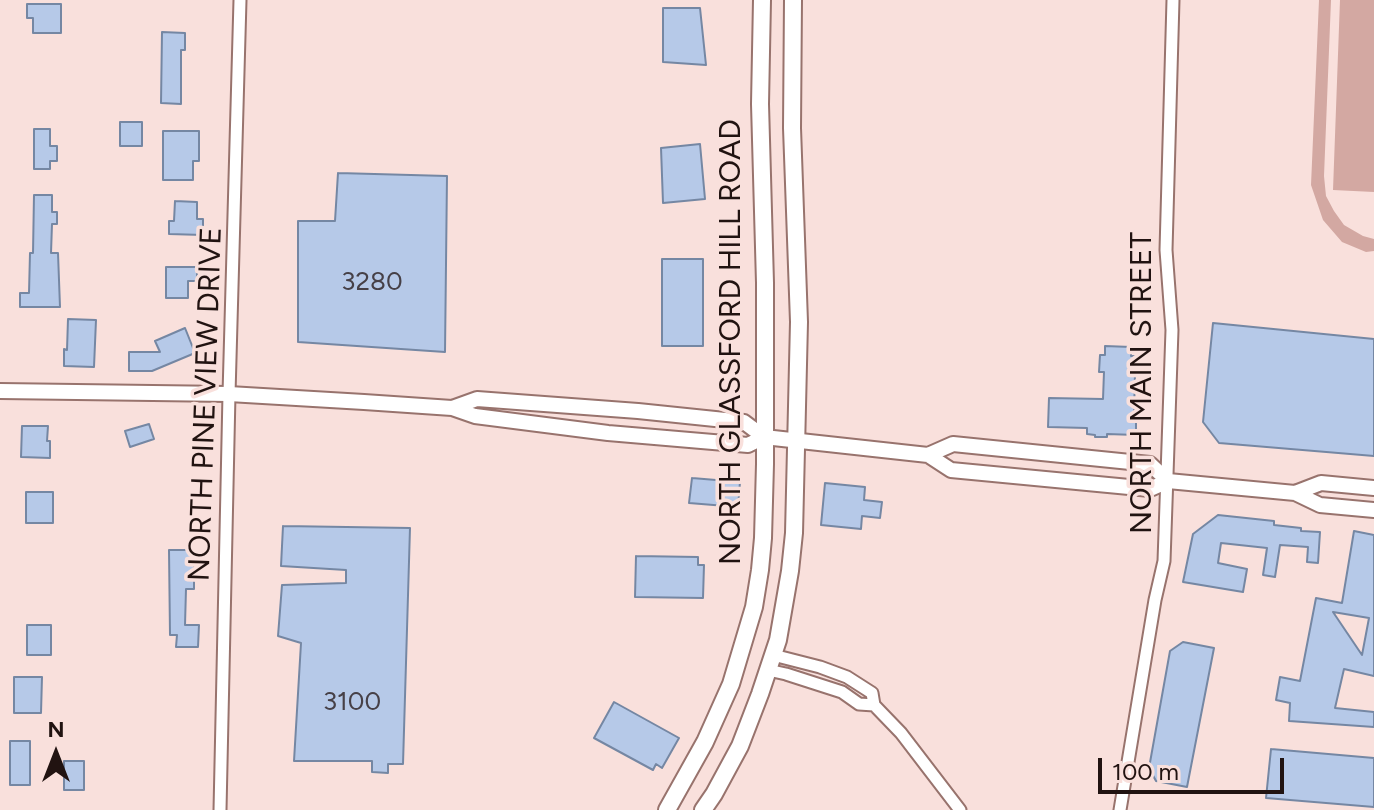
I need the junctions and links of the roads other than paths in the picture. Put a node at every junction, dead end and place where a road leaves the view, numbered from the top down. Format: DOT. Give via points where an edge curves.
graph roads {
  1 [pos="240,0"];
  2 [pos="762,0"];
  3 [pos="793,0"];
  4 [pos="1173,0"];
  5 [pos="0,391"];
  6 [pos="229,394"];
  7 [pos="452,408"];
  8 [pos="764,437"];
  9 [pos="796,441"];
  10 [pos="928,455"];
  11 [pos="1168,481"];
  12 [pos="1374,488"];
  13 [pos="1295,493"];
  14 [pos="1374,510"];
  15 [pos="770,663"];
  16 [pos="220,810"];
  17 [pos="667,810"];
  18 [pos="703,810"];
  19 [pos="960,810"];
  20 [pos="1120,810"];
  1 -- 6 [label="street, NORTH PINE VIEW DRIVE"];
  2 -- 8 [label="main road, NORTH GLASSFORD HILL ROAD"];
  3 -- 9 [label="main road, NORTH GLASSFORD HILL ROAD"];
  4 -- 11 [label="street, NORTH MAIN STREET" via="1166,250 1172,330"];
  5 -- 6 [label="street"];
  6 -- 7 [label="street"];
  6 -- 16 [label="street, NORTH PINE VIEW DRIVE"];
  7 -- 8 [label="street" via="475,416 608,433 748,445"];
  7 -- 8 [label="street" via="477,399 638,411 744,422"];
  8 -- 9 [label="street"];
  8 -- 17 [label="main road, NORTH GLASSFORD HILL ROAD" via="763,538 754,607 731,684"];
  9 -- 10 [label="street"];
  9 -- 15 [label="main road, NORTH GLASSFORD HILL ROAD" via="792,559"];
  10 -- 11 [label="street" via="951,470 1150,489"];
  10 -- 11 [label="street" via="953,444 1150,464"];
  11 -- 13 [label="street"];
  11 -- 20 [label="street, NORTH MAIN STREET" via="1164,561"];
  12 -- 13 [label="street" via="1321,483"];
  13 -- 14 [label="street" via="1320,505"];
  15 -- 18 [label="main road, NORTH GLASSFORD HILL ROAD" via="740,746"];
  15 -- 19 [label="street" via="859,704 874,705"];
}
